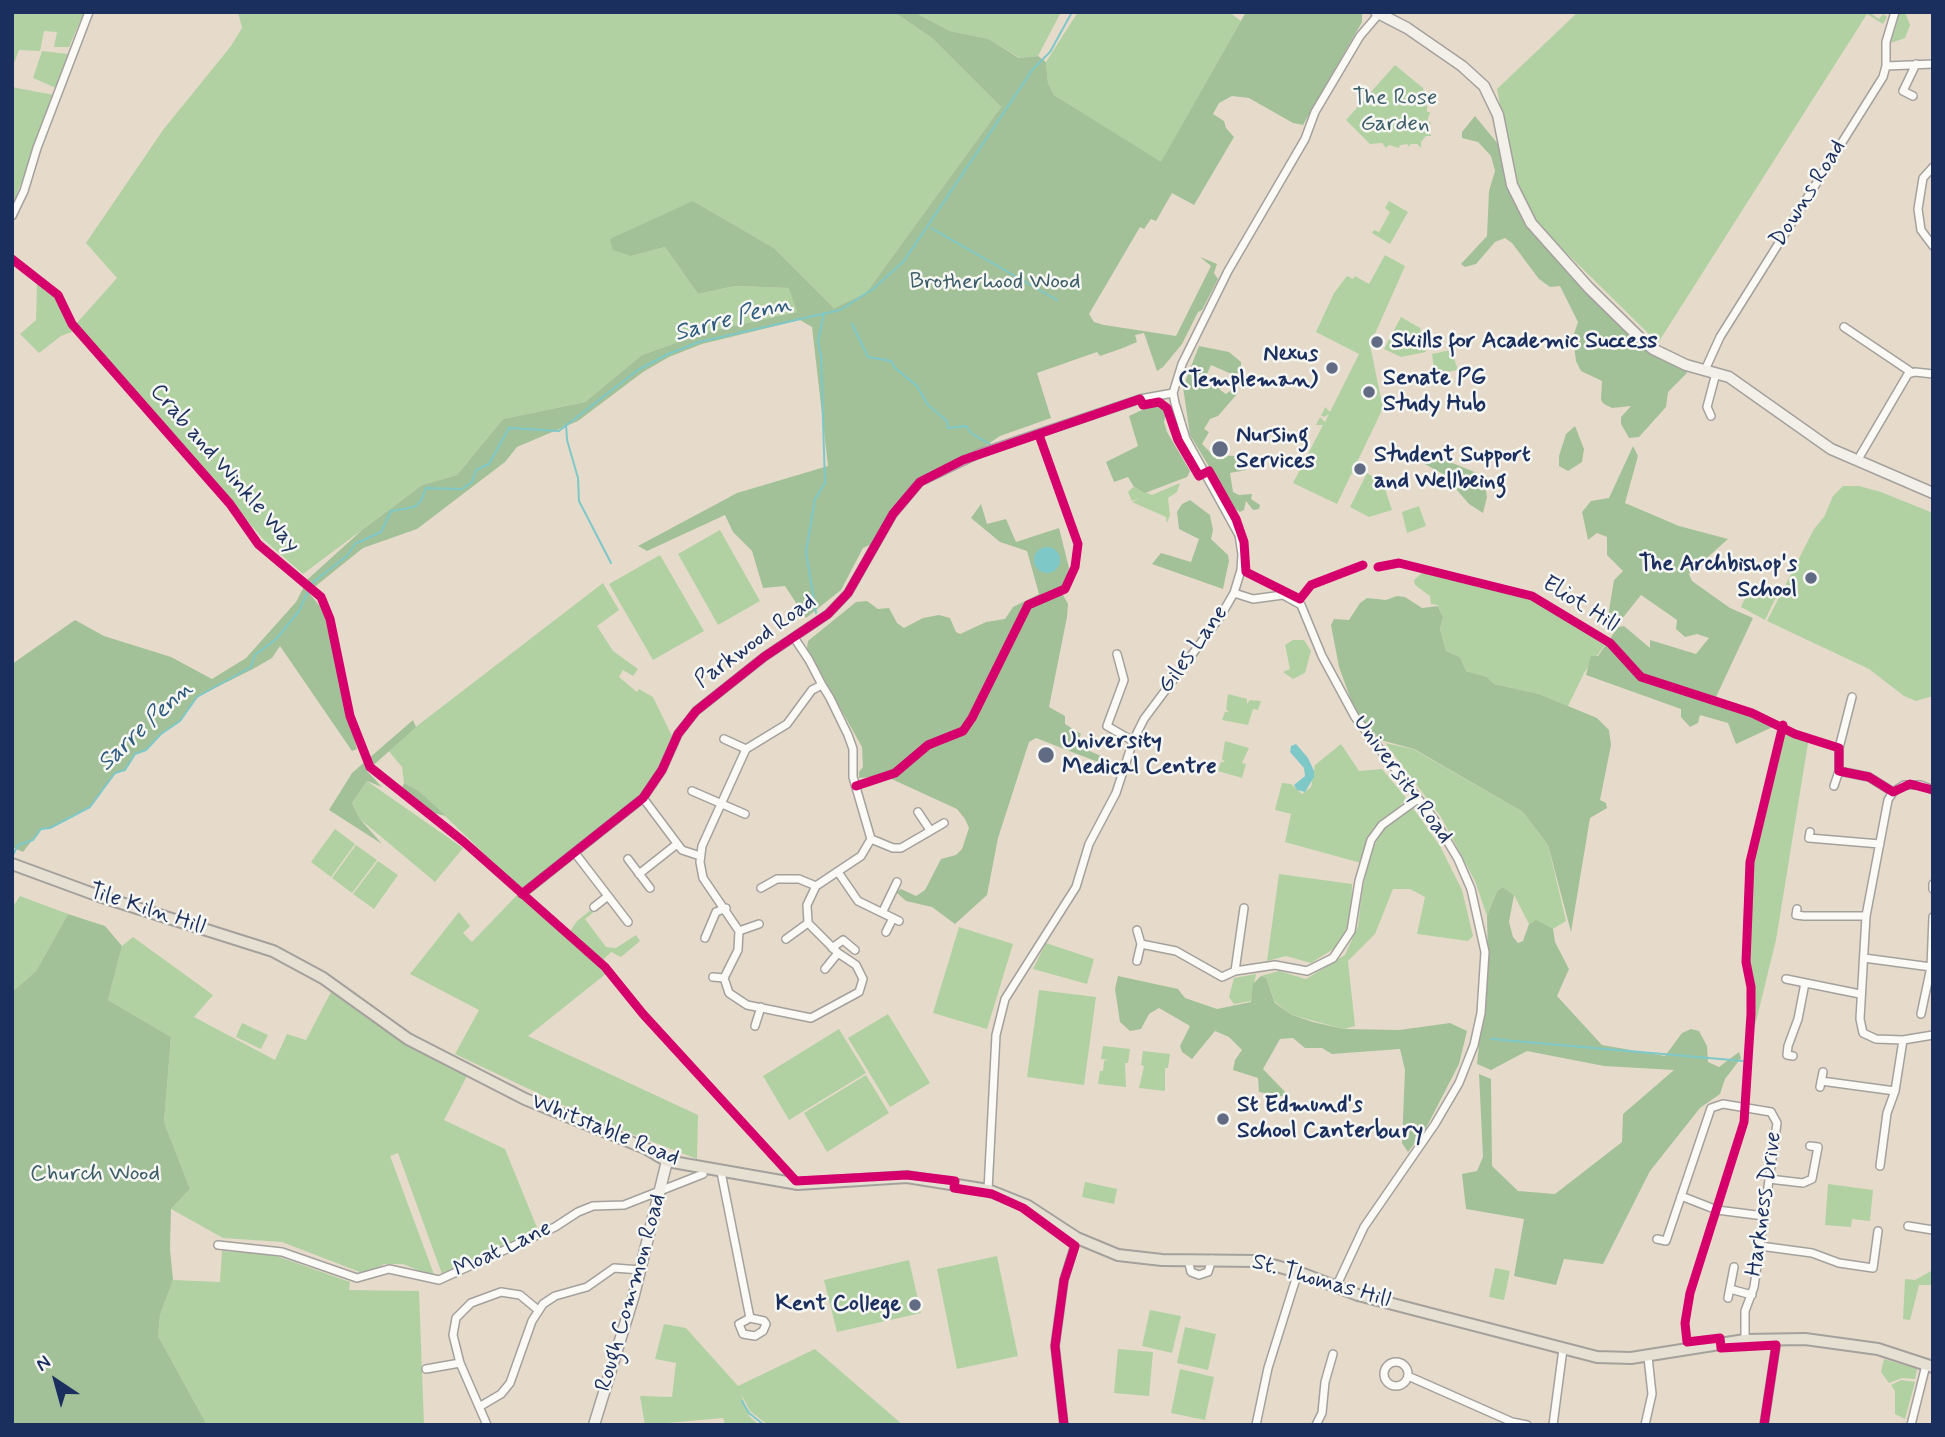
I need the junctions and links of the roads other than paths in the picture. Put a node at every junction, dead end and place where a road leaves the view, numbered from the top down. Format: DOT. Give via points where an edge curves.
graph roads {
  1 [pos="89,12"];
  2 [pos="1895,12"];
  3 [pos="1377,14"];
  4 [pos="1916,64"];
  5 [pos="1933,64"];
  6 [pos="1886,66"];
  7 [pos="1913,96"];
  8 [pos="1933,167"];
  9 [pos="12,216"];
  10 [pos="1933,246"];
  11 [pos="1844,327"];
  12 [pos="1705,370"];
  13 [pos="1911,372"];
  14 [pos="1716,373"];
  15 [pos="1933,374"];
  16 [pos="1173,393"];
  17 [pos="1711,416"];
  18 [pos="1857,461"];
  19 [pos="1933,493"];
  20 [pos="1234,593"];
  21 [pos="795,639"];
  22 [pos="1117,654"];
  23 [pos="822,685"];
  24 [pos="1852,697"];
  25 [pos="724,739"];
  26 [pos="1132,741"];
  27 [pos="746,750"];
  28 [pos="1839,771"];
  29 [pos="1834,786"];
  30 [pos="1933,790"];
  31 [pos="692,791"];
  32 [pos="1893,792"];
  33 [pos="643,798"];
  34 [pos="1418,799"];
  35 [pos="722,804"];
  36 [pos="919,812"];
  37 [pos="745,814"];
  38 [pos="944,822"];
  39 [pos="930,830"];
  40 [pos="1810,832"];
  41 [pos="871,839"];
  42 [pos="677,844"];
  43 [pos="1880,844"];
  44 [pos="575,853"];
  45 [pos="700,856"];
  46 [pos="628,859"];
  47 [pos="12,864"];
  48 [pos="838,872"];
  49 [pos="639,874"];
  50 [pos="897,882"];
  51 [pos="816,886"];
  52 [pos="761,887"];
  53 [pos="650,888"];
  54 [pos="522,894"];
  55 [pos="608,896"];
  56 [pos="594,907"];
  57 [pos="726,908"];
  58 [pos="1244,908"];
  59 [pos="1797,909"];
  60 [pos="883,911"];
  61 [pos="1866,916"];
  62 [pos="1931,916"];
  63 [pos="628,922"];
  64 [pos="808,923"];
  65 [pos="759,924"];
  66 [pos="1137,930"];
  67 [pos="739,931"];
  68 [pos="886,932"];
  69 [pos="705,938"];
  70 [pos="786,939"];
  71 [pos="1141,944"];
  72 [pos="835,950"];
  73 [pos="855,950"];
  74 [pos="282,956"];
  75 [pos="1864,958"];
  76 [pos="1137,961"];
  77 [pos="1931,967"];
  78 [pos="825,969"];
  79 [pos="1235,971"];
  80 [pos="713,977"];
  81 [pos="724,978"];
  82 [pos="1786,979"];
  83 [pos="1805,983"];
  84 [pos="1860,994"];
  85 [pos="761,1007"];
  86 [pos="1921,1014"];
  87 [pos="755,1026"];
  88 [pos="1933,1035"];
  89 [pos="1903,1040"];
  90 [pos="1793,1056"];
  91 [pos="1821,1080"];
  92 [pos="1895,1091"];
  93 [pos="1810,1146"];
  94 [pos="667,1161"];
  95 [pos="1880,1166"];
  96 [pos="721,1172"];
  97 [pos="703,1174"];
  98 [pos="1769,1179"];
  99 [pos="988,1190"];
  100 [pos="661,1192"];
  101 [pos="1681,1196"];
  102 [pos="1764,1216"];
  103 [pos="1908,1226"];
  104 [pos="1933,1230"];
  105 [pos="1878,1231"];
  106 [pos="1077,1238"];
  107 [pos="1657,1239"];
  108 [pos="218,1245"];
  109 [pos="1760,1246"];
  110 [pos="1734,1267"];
  111 [pos="641,1270"];
  112 [pos="1298,1272"];
  113 [pos="1336,1287"];
  114 [pos="1752,1295"];
  115 [pos="538,1310"];
  116 [pos="750,1318"];
  117 [pos="1777,1339"];
  118 [pos="1745,1340"];
  119 [pos="1563,1349"];
  120 [pos="1648,1357"];
  121 [pos="1328,1358"];
  122 [pos="460,1363"];
  123 [pos="1929,1366"];
  124 [pos="426,1369"];
  125 [pos="1058,1372"];
  126 [pos="1408,1376"];
  127 [pos="1052,1388"];
  128 [pos="479,1407"];
  129 [pos="486,1425"];
  130 [pos="594,1425"];
  131 [pos="1064,1425"];
  132 [pos="1256,1425"];
  133 [pos="1316,1425"];
  134 [pos="1527,1425"];
  135 [pos="1553,1425"];
  136 [pos="1645,1425"];
  137 [pos="1763,1425"];
  138 [pos="1911,1425"];
  1 -- 9 [label="street"];
  2 -- 6 [label="street, Downs Road" via="1886,42"];
  3 -- 12 [label="street" via="1407,28 1478,80 1496,107 1512,185 1531,223 1589,288 1646,343"];
  3 -- 16 [label="street" via="1339,70 1305,139 1228,271 1189,346"];
  4 -- 5 [label="street"];
  4 -- 6 [label="street"];
  4 -- 7 [label="street" via="1903,91"];
  6 -- 12 [label="street, Downs Road" via="1713,349"];
  8 -- 10 [label="street" via="1923,178 1918,209 1921,230"];
  11 -- 13 [label="street"];
  12 -- 14 [label="street"];
  13 -- 15 [label="street"];
  13 -- 18 [label="street"];
  14 -- 17 [label="street" via="1707,407"];
  14 -- 18 [label="street" via="1750,391 1815,440"];
  16 -- 20 [label="street, Giles Lane" via="1186,439 1239,535 1242,554"];
  16 -- 21 [label="street, Parkwood Road" via="1134,401 980,453 920,482 893,514 848,593"];
  18 -- 19 [label="street"];
  20 -- 26 [label="street, Giles Lane"];
  20 -- 34 [label="street, University Road" via="1253,599 1283,595 1301,605 1355,716"];
  21 -- 23 [label="street"];
  21 -- 33 [label="street, Parkwood Road" via="696,710"];
  22 -- 26 [label="street" via="1124,680 1107,726"];
  23 -- 27 [label="street" via="811,690 787,724"];
  23 -- 41 [label="street" via="853,749 853,777"];
  24 -- 28 [label="street" via="1839,748"];
  25 -- 27 [label="street"];
  26 -- 99 [label="street, Giles Lane" via="1116,793 1089,844 1076,887 1002,1009 996,1035"];
  27 -- 35 [label="street"];
  28 -- 29 [label="street"];
  28 -- 32 [label="street" via="1869,777"];
  30 -- 32 [label="street" via="1910,784"];
  31 -- 35 [label="street"];
  32 -- 43 [label="street"];
  33 -- 42 [label="street"];
  33 -- 44 [label="street, Parkwood Road"];
  34 -- 79 [label="street" via="1382,825 1371,840 1351,931 1334,958 1307,971 1275,965"];
  34 -- 113 [label="street, University Road" via="1449,842 1471,889 1485,951 1481,1013 1474,1045 1450,1101 1364,1227"];
  35 -- 37 [label="street"];
  35 -- 45 [label="street"];
  36 -- 39 [label="street"];
  38 -- 39 [label="street"];
  39 -- 41 [label="street" via="901,848"];
  40 -- 43 [label="street" via="1809,838"];
  41 -- 48 [label="street" via="861,856"];
  42 -- 45 [label="street"];
  42 -- 49 [label="street"];
  43 -- 61 [label="street"];
  44 -- 54 [label="street, Parkwood Road"];
  44 -- 55 [label="street"];
  45 -- 57 [label="street" via="703,878"];
  46 -- 49 [label="street"];
  47 -- 74 [label="main road, Tile Kiln Hill"];
  48 -- 51 [label="street"];
  48 -- 60 [label="street" via="858,901"];
  49 -- 53 [label="street"];
  50 -- 60 [label="street"];
  51 -- 52 [label="street" via="799,879 772,878"];
  51 -- 64 [label="street" via="807,905"];
  55 -- 56 [label="street"];
  55 -- 63 [label="street"];
  57 -- 67 [label="street"];
  57 -- 69 [label="street" via="716,912"];
  58 -- 79 [label="street"];
  59 -- 61 [label="street" via="1796,915 1804,916"];
  60 -- 68 [label="street" via="896,919"];
  61 -- 75 [label="street"];
  62 -- 77 [label="street"];
  64 -- 70 [label="street"];
  64 -- 72 [label="street"];
  65 -- 67 [label="street"];
  66 -- 71 [label="street"];
  67 -- 81 [label="street" via="738,950"];
  71 -- 76 [label="street"];
  71 -- 79 [label="street" via="1176,951 1222,977"];
  72 -- 73 [label="street" via="843,940"];
  72 -- 78 [label="street"];
  72 -- 85 [label="street" via="861,971 862,987 854,996 811,1018"];
  74 -- 94 [label="main road, Whitstable Road" via="323,978 408,1039 535,1103"];
  75 -- 77 [label="street"];
  75 -- 84 [label="street"];
  77 -- 86 [label="street"];
  80 -- 81 [label="street"];
  81 -- 85 [label="street" via="733,999"];
  82 -- 83 [label="street"];
  83 -- 84 [label="street"];
  83 -- 90 [label="street" via="1788,1046 1787,1055"];
  84 -- 89 [label="street" via="1863,1033 1876,1039"];
  85 -- 87 [label="street"];
  88 -- 89 [label="street"];
  89 -- 92 [label="street"];
  91 -- 92 [label="street"];
  92 -- 95 [label="street"];
  93 -- 98 [label="street" via="1818,1147 1812,1179 1803,1183"];
  94 -- 96 [label="main road, Whitstable Road"];
  94 -- 100 [label="street, Rough Common Road"];
  96 -- 99 [label="main road, Whitstable Road" via="798,1184 907,1177"];
  96 -- 116 [label="street"];
  97 -- 100 [label="street, Moat Lane"];
  98 -- 101 [label="street, Harkness Drive" via="1777,1123 1774,1116 1767,1109 1719,1104 1709,1111"];
  98 -- 102 [label="street, Harkness Drive"];
  99 -- 106 [label="main road, Whitstable Road" via="1028,1206"];
  100 -- 108 [label="street, Moat Lane" via="624,1205 593,1206 439,1280 389,1269 357,1278 282,1252"];
  100 -- 111 [label="street, Rough Common Road"];
  101 -- 102 [label="street" via="1717,1210"];
  101 -- 107 [label="street, Harkness Drive" via="1666,1241"];
  102 -- 109 [label="street, Harkness Drive"];
  103 -- 104 [label="street"];
  105 -- 109 [label="street" via="1873,1268 1839,1263 1812,1252"];
  106 -- 112 [label="main road, St. Thomas Hill" via="1123,1256 1247,1259"];
  106 -- 125 [label="street" via="1064,1280 1055,1346"];
  109 -- 114 [label="street, Harkness Drive"];
  110 -- 114 [label="street" via="1729,1294"];
  111 -- 115 [label="street" via="614,1268 587,1287 555,1296"];
  111 -- 130 [label="street, Rough Common Road"];
  112 -- 113 [label="main road, St. Thomas Hill"];
  112 -- 132 [label="street" via="1268,1368"];
  113 -- 119 [label="main road, St. Thomas Hill"];
  114 -- 118 [label="street, Harkness Drive" via="1745,1311"];
  115 -- 122 [label="street" via="507,1291 471,1303 456,1318 453,1329"];
  115 -- 128 [label="street" via="510,1383"];
  117 -- 118 [label="main road"];
  117 -- 123 [label="main road" via="1857,1345"];
  117 -- 137 [label="street"];
  118 -- 120 [label="main road"];
  119 -- 120 [label="main road" via="1614,1359"];
  119 -- 135 [label="street"];
  120 -- 136 [label="street" via="1652,1394"];
  121 -- 133 [label="street" via="1322,1413"];
  122 -- 124 [label="street"];
  122 -- 128 [label="street"];
  123 -- 138 [label="street"];
  125 -- 127 [label="street"];
  125 -- 131 [label="street"];
  126 -- 134 [label="street"];
  128 -- 129 [label="street"];
}
